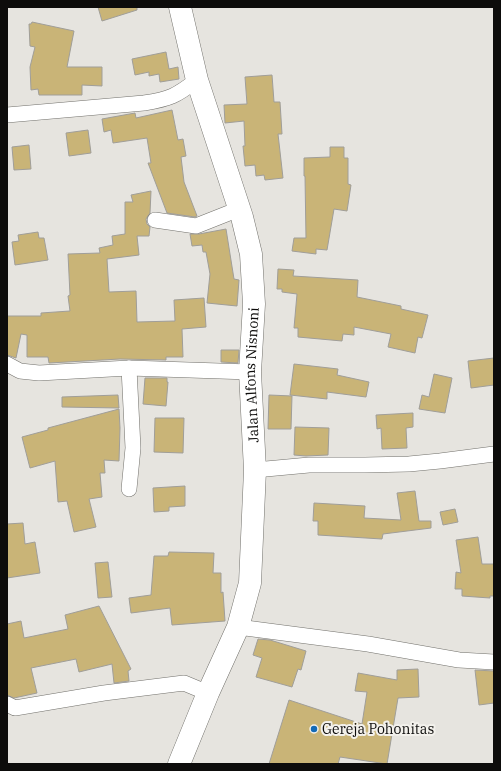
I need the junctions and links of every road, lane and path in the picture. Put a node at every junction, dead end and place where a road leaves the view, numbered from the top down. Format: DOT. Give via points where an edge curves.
graph roads {
  1 [pos="180,7"];
  2 [pos="197,80"];
  3 [pos="7,115"];
  4 [pos="239,209"];
  5 [pos="155,220"];
  6 [pos="7,364"];
  7 [pos="129,368"];
  8 [pos="250,372"];
  9 [pos="494,454"];
  10 [pos="255,470"];
  11 [pos="129,489"];
  12 [pos="238,627"];
  13 [pos="494,662"];
  14 [pos="208,693"];
  15 [pos="7,704"];
  16 [pos="179,764"];
  1 -- 2 [label="main road, Jalan Alfons Nisnoni"];
  2 -- 3 [label="street" via="178,94 144,103"];
  2 -- 4 [label="main road, Jalan Alfons Nisnoni"];
  4 -- 5 [label="street" via="196,226"];
  4 -- 8 [label="main road, Jalan Alfons Nisnoni" via="251,254 254,304"];
  6 -- 7 [label="street" via="20,371 39,373"];
  7 -- 8 [label="street"];
  7 -- 11 [label="street" via="133,448"];
  8 -- 10 [label="main road, Jalan Alfons Nisnoni"];
  9 -- 10 [label="street" via="409,464 309,465"];
  10 -- 12 [label="main road, Jalan Alfons Nisnoni" via="250,583"];
  12 -- 13 [label="street" via="368,644 459,660"];
  12 -- 14 [label="main road, Jalan Alfons Nisnoni"];
  14 -- 15 [label="street" via="184,683 15,708"];
  14 -- 16 [label="main road, Jalan Alfons Nisnoni"];
}
